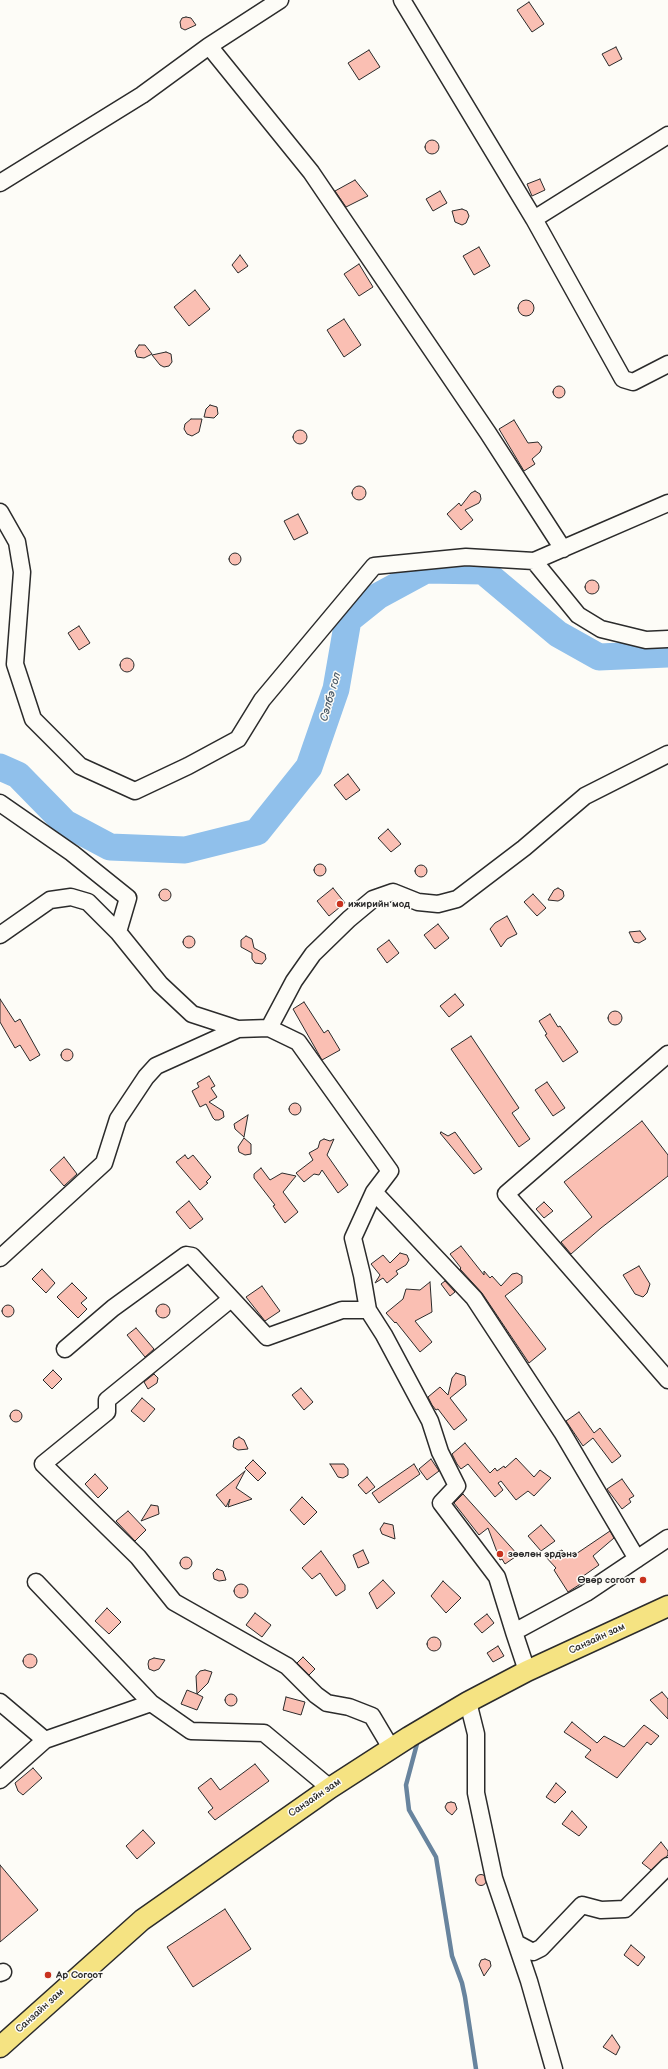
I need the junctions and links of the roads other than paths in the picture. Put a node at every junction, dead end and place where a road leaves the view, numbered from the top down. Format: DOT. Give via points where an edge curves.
graph roads {
  1 [pos="280,0"];
  2 [pos="402,0"];
  3 [pos="209,46"];
  4 [pos="668,135"];
  5 [pos="0,183"];
  6 [pos="534,219"];
  7 [pos="668,364"];
  8 [pos="668,502"];
  9 [pos="0,512"];
  10 [pos="563,549"];
  11 [pos="534,561"];
  12 [pos="668,639"];
  13 [pos="668,754"];
  14 [pos="0,803"];
  15 [pos="118,932"];
  16 [pos="0,935"];
  17 [pos="269,1028"];
  18 [pos="238,1029"];
  19 [pos="668,1054"];
  20 [pos="374,1192"];
  21 [pos="0,1258"];
  22 [pos="231,1298"];
  23 [pos="368,1310"];
  24 [pos="65,1349"];
  25 [pos="668,1380"];
  26 [pos="668,1538"];
  27 [pos="637,1559"];
  28 [pos="36,1582"];
  29 [pos="668,1606"];
  30 [pos="514,1632"];
  31 [pos="528,1670"];
  32 [pos="0,1702"];
  33 [pos="468,1702"];
  34 [pos="151,1703"];
  35 [pos="45,1740"];
  36 [pos="390,1748"];
  37 [pos="0,1780"];
  38 [pos="330,1788"];
  39 [pos="668,1866"];
  40 [pos="516,1943"];
  41 [pos="0,2047"];
  42 [pos="554,2069"];
  1 -- 3 [label="street"];
  2 -- 6 [label="street"];
  3 -- 5 [label="street" via="142,94"];
  3 -- 10 [label="street" via="310,172 488,433"];
  4 -- 6 [label="street"];
  6 -- 7 [label="street" via="623,379 633,382"];
  8 -- 10 [label="street"];
  9 -- 11 [label="street" via="17,542 22,572 15,664 33,719 80,766 135,791 238,739 262,700 374,566 466,557"];
  10 -- 11 [label="street"];
  11 -- 12 [label="street" via="578,615 601,629 646,640"];
  13 -- 17 [label="street" via="585,796 524,848 457,899 438,904 418,902 393,892 373,899 348,919 314,954 294,981"];
  14 -- 15 [label="street" via="72,853 128,898"];
  15 -- 16 [label="street" via="88,902 71,897 50,900"];
  15 -- 18 [label="street" via="160,984 192,1014"];
  17 -- 18 [label="street"];
  17 -- 20 [label="street" via="298,1042 390,1170"];
  18 -- 21 [label="street" via="156,1066 118,1119 104,1163"];
  19 -- 25 [label="street" via="506,1194"];
  20 -- 23 [label="street" via="353,1238"];
  20 -- 27 [label="street" via="474,1298 562,1432"];
  22 -- 23 [label="street" via="268,1337 342,1310"];
  22 -- 24 [label="street" via="192,1256 186,1255 114,1308"];
  22 -- 36 [label="street" via="107,1400 107,1412 43,1464 138,1557 174,1602 287,1666 316,1696 327,1703 349,1707 372,1716"];
  23 -- 30 [label="street" via="430,1421 440,1452 457,1486 441,1503 497,1577"];
  26 -- 27 [label="street"];
  27 -- 30 [label="street" via="586,1593"];
  28 -- 34 [label="street"];
  29 -- 31 [label="main road, Санзайн зам"];
  30 -- 31 [label="street"];
  31 -- 33 [label="main road, Санзайн зам"];
  32 -- 35 [label="street"];
  33 -- 36 [label="main road, Санзайн зам"];
  33 -- 40 [label="street" via="476,1734 476,1793 494,1878"];
  34 -- 35 [label="street"];
  34 -- 38 [label="street" via="191,1731 264,1733"];
  35 -- 37 [label="street"];
  36 -- 38 [label="main road, Санзайн зам"];
  38 -- 41 [label="main road, Санзайн зам" via="142,1920"];
  39 -- 40 [label="street" via="624,1910 601,1910 582,1905 541,1948 533,1952"];
  40 -- 42 [label="street"];
}
